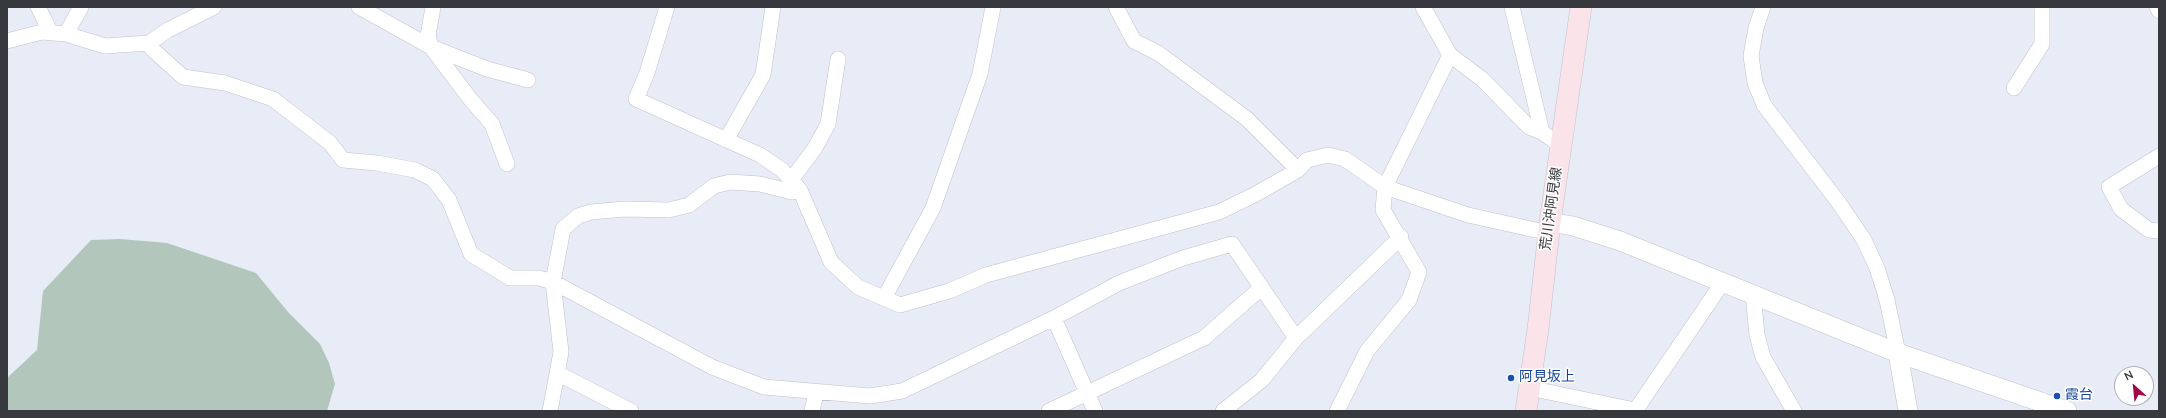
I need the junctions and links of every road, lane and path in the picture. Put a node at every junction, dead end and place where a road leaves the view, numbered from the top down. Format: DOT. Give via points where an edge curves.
graph roads {
  1 [pos="38,7"];
  2 [pos="81,7"];
  3 [pos="214,7"];
  4 [pos="358,7"];
  5 [pos="433,7"];
  6 [pos="667,7"];
  7 [pos="773,7"];
  8 [pos="993,7"];
  9 [pos="1116,7"];
  10 [pos="1423,7"];
  11 [pos="1512,7"];
  12 [pos="1581,7"];
  13 [pos="1763,7"];
  14 [pos="2042,7"];
  15 [pos="2157,7"];
  16 [pos="2159,11"];
  17 [pos="51,33"];
  18 [pos="66,34"];
  19 [pos="7,41"];
  20 [pos="149,43"];
  21 [pos="430,47"];
  22 [pos="1450,56"];
  23 [pos="838,59"];
  24 [pos="528,80"];
  25 [pos="2014,88"];
  26 [pos="1542,132"];
  27 [pos="726,140"];
  28 [pos="1561,146"];
  29 [pos="2159,156"];
  30 [pos="506,164"];
  31 [pos="1298,170"];
  32 [pos="796,185"];
  33 [pos="1385,187"];
  34 [pos="1549,227"];
  35 [pos="2159,231"];
  36 [pos="1401,237"];
  37 [pos="554,282"];
  38 [pos="1722,282"];
  39 [pos="1261,288"];
  40 [pos="1752,294"];
  41 [pos="884,298"];
  42 [pos="1054,318"];
  43 [pos="1296,338"];
  44 [pos="1898,353"];
  45 [pos="557,373"];
  46 [pos="1529,388"];
  47 [pos="816,393"];
  48 [pos="1088,393"];
  49 [pos="550,411"];
  50 [pos="631,411"];
  51 [pos="812,411"];
  52 [pos="1049,411"];
  53 [pos="1095,411"];
  54 [pos="1223,411"];
  55 [pos="1337,411"];
  56 [pos="1526,411"];
  57 [pos="1635,411"];
  58 [pos="1794,411"];
  59 [pos="1908,411"];
  60 [pos="2067,411"];
  1 -- 17 [label="street"];
  2 -- 18 [label="street"];
  3 -- 20 [label="street" via="168,30"];
  4 -- 21 [label="street"];
  5 -- 21 [label="street" via="428,36"];
  6 -- 27 [label="street" via="647,73 636,99"];
  7 -- 27 [label="street" via="763,75"];
  8 -- 41 [label="street" via="980,74 933,208"];
  9 -- 31 [label="street" via="1134,41 1158,53 1247,119"];
  10 -- 22 [label="street"];
  11 -- 26 [label="street"];
  12 -- 28 [label="main road, 荒川沖阿見線"];
  13 -- 44 [label="street" via="1751,56 1756,83 1764,105 1864,240 1878,268"];
  14 -- 25 [label="street" via="2042,44"];
  15 -- 16 [label="street"];
  17 -- 18 [label="street"];
  17 -- 19 [label="street" via="42,32"];
  18 -- 20 [label="street" via="105,46"];
  20 -- 37 [label="street" via="152,49 183,77 225,83 273,100 330,144 343,160 415,170 433,179 449,200 471,254 510,278 539,278"];
  21 -- 24 [label="street" via="487,69"];
  21 -- 30 [label="street" via="492,124"];
  22 -- 26 [label="street" via="1482,79 1529,127"];
  22 -- 33 [label="street"];
  23 -- 32 [label="street" via="828,124"];
  26 -- 28 [label="street"];
  27 -- 32 [label="street" via="760,155 782,170"];
  28 -- 34 [label="main road, 荒川沖阿見線"];
  29 -- 35 [label="street" via="2109,187 2121,209 2149,230"];
  31 -- 33 [label="street" via="1306,160 1328,155 1345,159"];
  31 -- 41 [label="street" via="1219,212 986,276 949,291 900,305"];
  32 -- 37 [label="street" via="792,192 760,184 730,182 714,186 689,205 669,210 625,209 578,216 563,229"];
  32 -- 41 [label="street" via="831,262 858,287"];
  33 -- 34 [label="street" via="1468,215"];
  33 -- 36 [label="street" via="1383,210"];
  34 -- 38 [label="street" via="1580,228 1620,241"];
  34 -- 46 [label="main road, 荒川沖阿見線"];
  36 -- 43 [label="street"];
  36 -- 55 [label="street" via="1419,272 1409,300 1367,351"];
  37 -- 45 [label="street" via="561,352"];
  37 -- 47 [label="street" via="712,367 764,387 799,389"];
  38 -- 40 [label="street"];
  38 -- 57 [label="street"];
  39 -- 42 [label="street" via="1232,244 1183,258 1119,283"];
  39 -- 43 [label="street"];
  39 -- 48 [label="street" via="1204,338"];
  40 -- 44 [label="street"];
  40 -- 58 [label="street" via="1757,335 1763,357"];
  42 -- 47 [label="street" via="902,391 870,396"];
  42 -- 48 [label="street"];
  43 -- 54 [label="street" via="1262,380"];
  44 -- 59 [label="street"];
  44 -- 60 [label="street"];
  45 -- 49 [label="street"];
  45 -- 50 [label="street"];
  46 -- 56 [label="main road, 荒川沖阿見線"];
  46 -- 57 [label="street"];
  47 -- 51 [label="street"];
  48 -- 52 [label="street"];
  48 -- 53 [label="street"];
}
